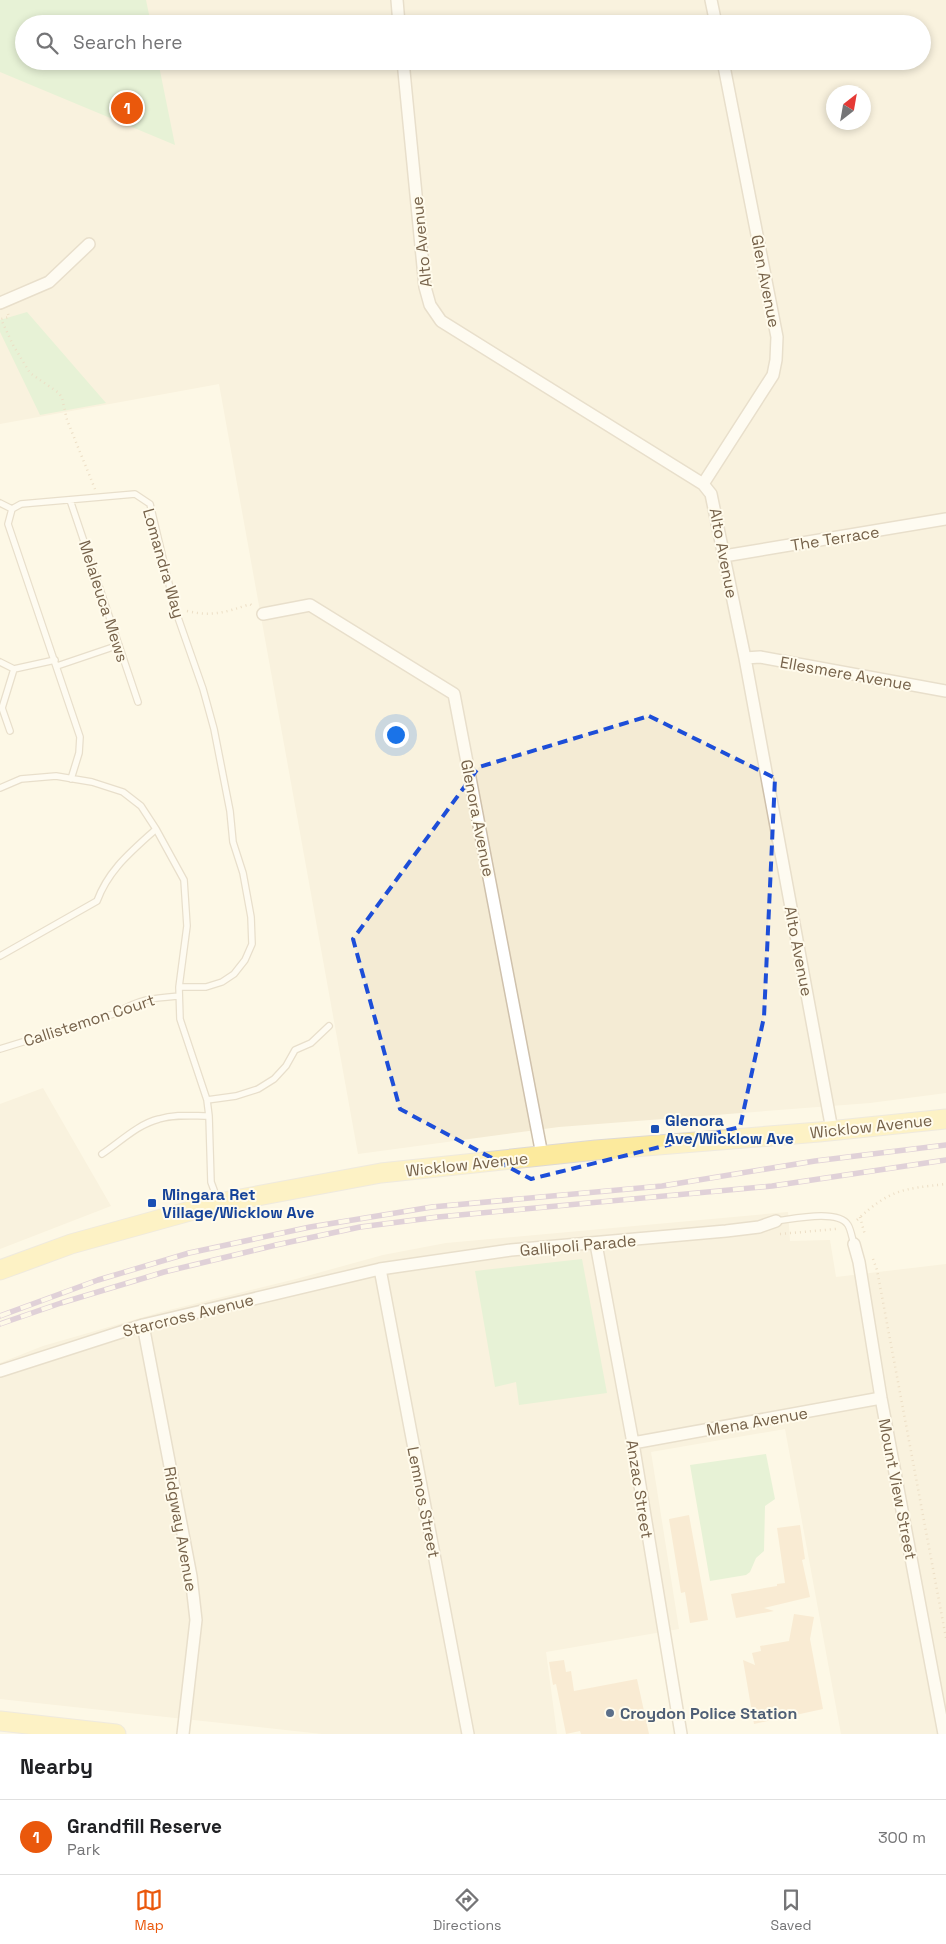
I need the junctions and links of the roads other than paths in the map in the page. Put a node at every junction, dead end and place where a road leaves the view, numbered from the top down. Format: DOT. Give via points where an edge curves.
graph roads {
  1 [pos="397,0"];
  2 [pos="711,0"];
  3 [pos="398,15"];
  4 [pos="714,15"];
  5 [pos="404,70"];
  6 [pos="725,70"];
  7 [pos="88,244"];
  8 [pos="2,302"];
  9 [pos="703,484"];
  10 [pos="70,500"];
  11 [pos="0,503"];
  12 [pos="12,509"];
  13 [pos="946,519"];
  14 [pos="724,556"];
  15 [pos="263,614"];
  16 [pos="119,644"];
  17 [pos="745,658"];
  18 [pos="55,660"];
  19 [pos="0,662"];
  20 [pos="57,666"];
  21 [pos="14,669"];
  22 [pos="946,691"];
  23 [pos="138,702"];
  24 [pos="10,731"];
  25 [pos="72,779"];
  26 [pos="0,788"];
  27 [pos="156,829"];
  28 [pos="0,956"];
  29 [pos="179,987"];
  30 [pos="179,996"];
  31 [pos="329,1026"];
  32 [pos="0,1049"];
  33 [pos="207,1100"];
  34 [pos="209,1116"];
  35 [pos="946,1119"];
  36 [pos="832,1130"];
  37 [pos="102,1154"];
  38 [pos="542,1156"];
  39 [pos="219,1203"];
  40 [pos="776,1221"];
  41 [pos="596,1244"];
  42 [pos="854,1244"];
  43 [pos="380,1269"];
  44 [pos="0,1270"];
  45 [pos="143,1325"];
  46 [pos="0,1371"];
  47 [pos="880,1398"];
  48 [pos="633,1443"];
  49 [pos="0,1721"];
  50 [pos="116,1734"];
  51 [pos="183,1734"];
  52 [pos="468,1734"];
  53 [pos="681,1734"];
  54 [pos="944,1734"];
  1 -- 3 [label="street"];
  2 -- 4 [label="street"];
  5 -- 9 [label="street, Alto Avenue" via="425,286 430,305 442,321"];
  6 -- 9 [label="street, Glen Avenue" via="777,337 776,360 773,375"];
  7 -- 8 [label="street" via="49,282"];
  9 -- 14 [label="street, Alto Avenue" via="712,494"];
  10 -- 12 [label="lane, Lomandra Way" via="21,504"];
  10 -- 16 [label="lane, Melaleuca Mews"];
  10 -- 29 [label="lane, Lomandra Way" via="135,494 150,504 175,608 214,729 233,842 244,874 252,944 234,974 222,982 206,987"];
  11 -- 12 [label="lane"];
  12 -- 18 [label="lane" via="8,524"];
  13 -- 14 [label="street, The Terrace"];
  14 -- 17 [label="street, Alto Avenue"];
  15 -- 38 [label="street, Glenora Avenue" via="310,605 454,694"];
  16 -- 20 [label="lane"];
  16 -- 23 [label="lane, Melaleuca Mews"];
  17 -- 22 [label="street, Ellesmere Avenue" via="760,657"];
  17 -- 36 [label="street, Alto Avenue"];
  18 -- 20 [label="lane"];
  18 -- 21 [label="lane"];
  19 -- 21 [label="lane"];
  20 -- 25 [label="lane" via="80,737"];
  21 -- 24 [label="lane" via="2,708"];
  25 -- 26 [label="lane" via="56,776 21,780"];
  25 -- 27 [label="lane" via="123,792 141,806"];
  27 -- 28 [label="lane" via="119,863 97,901"];
  27 -- 29 [label="lane" via="184,880 187,926"];
  29 -- 30 [label="lane"];
  30 -- 32 [label="lane, Callistemon Court" via="132,1003 116,1013"];
  30 -- 33 [label="lane" via="180,1019"];
  31 -- 33 [label="lane" via="311,1043 295,1050 274,1079 258,1089"];
  33 -- 34 [label="lane"];
  34 -- 37 [label="lane" via="157,1119"];
  34 -- 39 [label="lane" via="211,1182"];
  35 -- 36 [label="main road, Wicklow Avenue"];
  36 -- 38 [label="main road, Wicklow Avenue"];
  38 -- 39 [label="main road, Wicklow Avenue" via="381,1173"];
  39 -- 44 [label="main road, Wicklow Avenue" via="71,1244"];
  40 -- 41 [label="street, Gallipoli Parade" via="726,1231"];
  40 -- 42 [label="lane" via="839,1218 849,1228"];
  41 -- 43 [label="street, Gallipoli Parade" via="512,1250"];
  41 -- 48 [label="street, Anzac Street"];
  42 -- 47 [label="street, Mount View Street"];
  43 -- 45 [label="street, Starcross Avenue"];
  43 -- 52 [label="street, Lemnos Street"];
  45 -- 46 [label="street, Starcross Avenue"];
  45 -- 51 [label="street, Ridgway Avenue" via="191,1576 196,1620"];
  47 -- 48 [label="street, Mena Avenue"];
  47 -- 54 [label="street, Mount View Street"];
  48 -- 53 [label="street, Anzac Street"];
  49 -- 50 [label="main road"];
}
